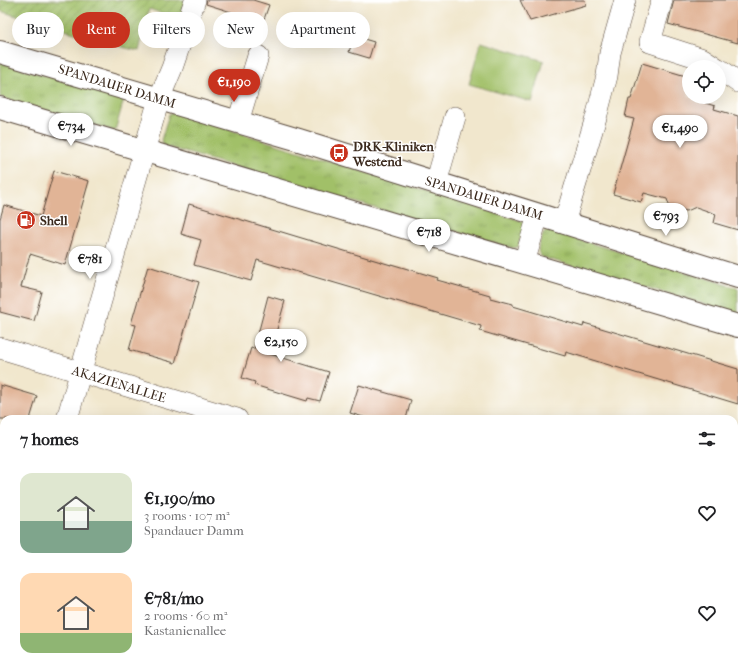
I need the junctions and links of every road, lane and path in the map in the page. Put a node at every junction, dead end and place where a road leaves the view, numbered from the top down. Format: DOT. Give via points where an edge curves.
graph roads {
  1 [pos="195,0"];
  2 [pos="625,0"];
  3 [pos="662,0"];
  4 [pos="0,52"];
  5 [pos="258,56"];
  6 [pos="706,60"];
  7 [pos="726,74"];
  8 [pos="738,82"];
  9 [pos="159,99"];
  10 [pos="0,108"];
  11 [pos="455,117"];
  12 [pos="238,122"];
  13 [pos="144,150"];
  14 [pos="436,183"];
  15 [pos="538,215"];
  16 [pos="564,223"];
  17 [pos="524,263"];
  18 [pos="738,277"];
  19 [pos="738,326"];
  20 [pos="0,348"];
  21 [pos="80,372"];
  22 [pos="68,415"];
  23 [pos="224,415"];
  1 -- 9 [label="street"];
  2 -- 16 [label="street" via="610,53 606,82"];
  3 -- 6 [label="street" via="650,42"];
  4 -- 9 [label="main road, SPANDAUER DAMM"];
  5 -- 12 [label="street"];
  7 -- 8 [label="street"];
  9 -- 12 [label="main road, SPANDAUER DAMM"];
  9 -- 13 [label="street"];
  10 -- 13 [label="main road"];
  11 -- 14 [label="street"];
  12 -- 14 [label="main road, SPANDAUER DAMM"];
  13 -- 17 [label="main road"];
  13 -- 21 [label="street"];
  14 -- 15 [label="main road, SPANDAUER DAMM"];
  15 -- 16 [label="main road, SPANDAUER DAMM"];
  15 -- 17 [label="street"];
  16 -- 18 [label="main road, SPANDAUER DAMM"];
  17 -- 19 [label="main road"];
  20 -- 21 [label="street, AKAZIENALLEE"];
  21 -- 22 [label="street"];
  21 -- 23 [label="street, AKAZIENALLEE"];
}
